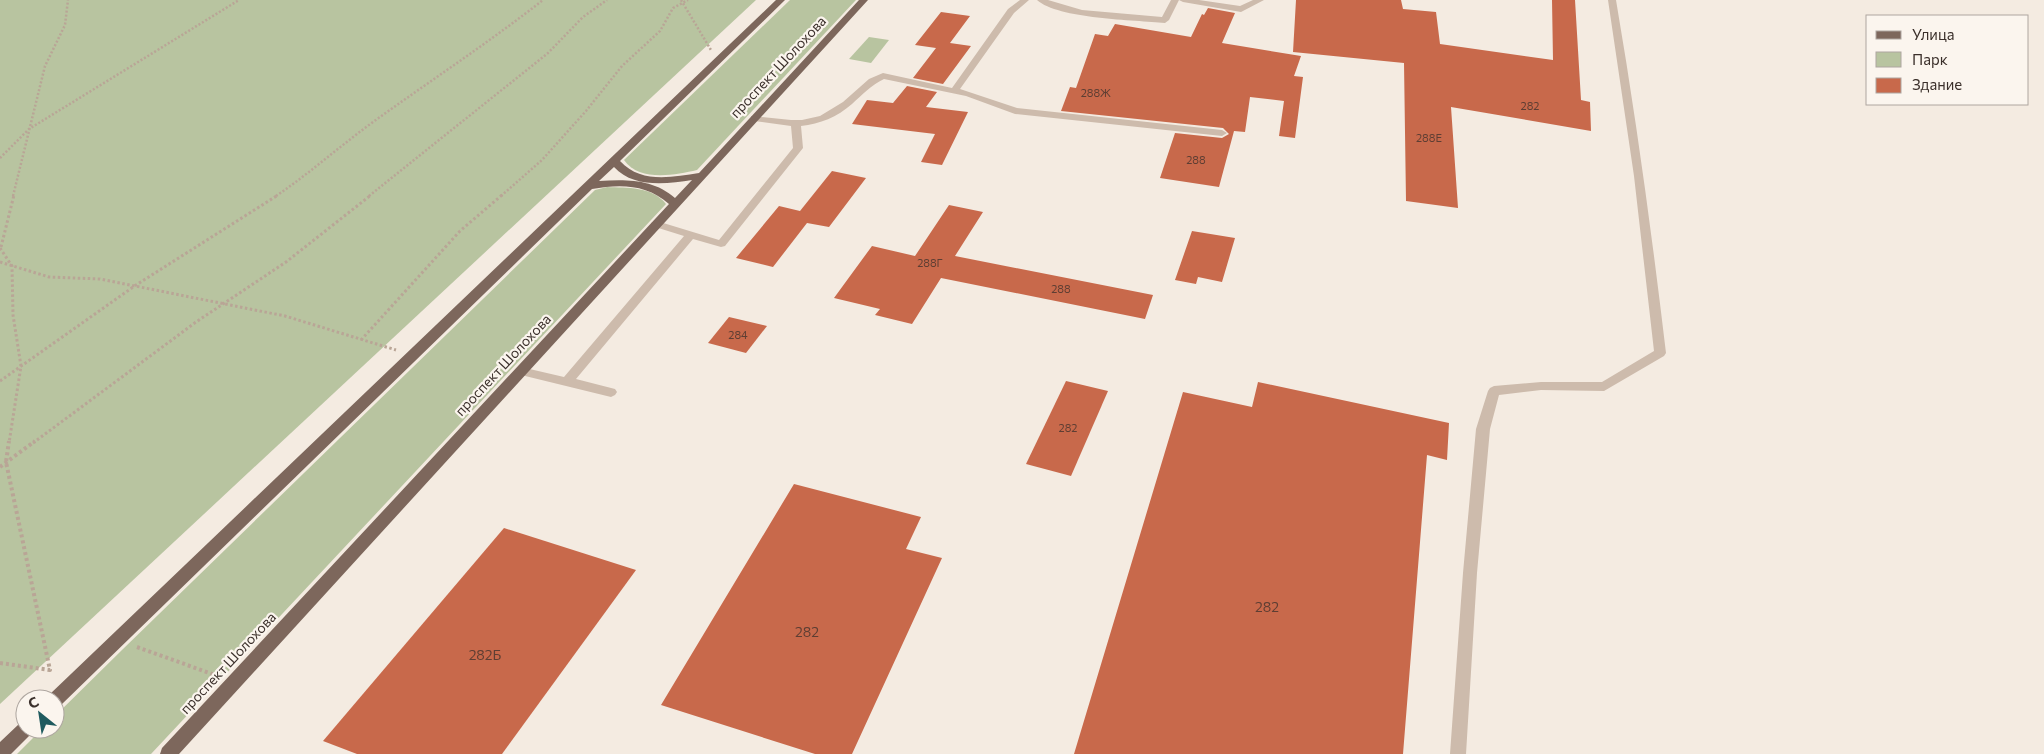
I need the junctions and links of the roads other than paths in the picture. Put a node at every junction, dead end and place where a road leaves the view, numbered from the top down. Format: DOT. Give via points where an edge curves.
graph roads {
  1 [pos="781,0"];
  2 [pos="864,0"];
  3 [pos="1025,0"];
  4 [pos="1041,0"];
  5 [pos="1176,0"];
  6 [pos="1183,0"];
  7 [pos="1260,0"];
  8 [pos="1612,0"];
  9 [pos="954,91"];
  10 [pos="754,118"];
  11 [pos="796,125"];
  12 [pos="1222,133"];
  13 [pos="614,161"];
  14 [pos="702,175"];
  15 [pos="588,186"];
  16 [pos="675,204"];
  17 [pos="656,224"];
  18 [pos="690,236"];
  19 [pos="521,371"];
  20 [pos="567,382"];
  21 [pos="610,392"];
  22 [pos="65,690"];
  23 [pos="15,738"];
  24 [pos="0,753"];
  25 [pos="168,754"];
  26 [pos="1458,754"];
  1 -- 13 [label="main road"];
  2 -- 10 [label="main road, проспект Шолохова"];
  3 -- 9 [label="lane" via="1011,11"];
  4 -- 5 [label="lane" via="1071,10 1165,20"];
  6 -- 7 [label="lane" via="1240,9"];
  8 -- 26 [label="lane" via="1660,353 1604,387 1541,386 1494,391 1483,429"];
  9 -- 11 [label="lane" via="883,76 870,81 844,105 822,119"];
  9 -- 12 [label="lane" via="1015,111"];
  10 -- 11 [label="lane"];
  10 -- 14 [label="main road, проспект Шолохова"];
  11 -- 18 [label="lane" via="798,148 721,244"];
  13 -- 14 [label="main road" via="620,170 637,178 656,181"];
  13 -- 15 [label="main road"];
  14 -- 16 [label="main road, проспект Шолохова"];
  15 -- 16 [label="main road" via="609,182 633,183 667,195"];
  15 -- 22 [label="main road"];
  16 -- 17 [label="main road, проспект Шолохова"];
  17 -- 18 [label="lane"];
  17 -- 19 [label="main road, проспект Шолохова"];
  18 -- 20 [label="lane"];
  19 -- 20 [label="lane"];
  19 -- 25 [label="main road, проспект Шолохова"];
  20 -- 21 [label="lane"];
  23 -- 24 [label="main road"];
}
